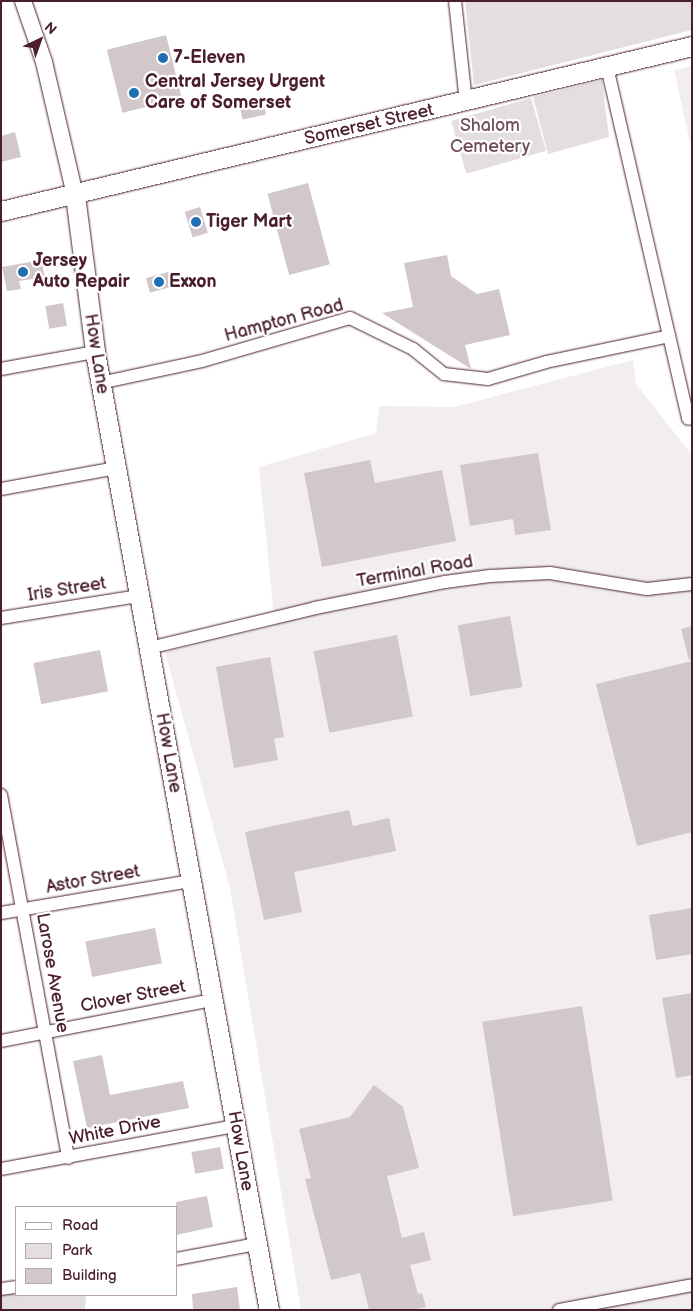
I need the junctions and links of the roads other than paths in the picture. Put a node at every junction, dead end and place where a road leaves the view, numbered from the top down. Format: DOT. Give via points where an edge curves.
graph roads {
  1 [pos="23,1"];
  2 [pos="455,1"];
  3 [pos="692,46"];
  4 [pos="607,67"];
  5 [pos="466,102"];
  6 [pos="75,195"];
  7 [pos="1,210"];
  8 [pos="669,336"];
  9 [pos="95,352"];
  10 [pos="1,369"];
  11 [pos="100,383"];
  12 [pos="688,419"];
  13 [pos="116,468"];
  14 [pos="1,489"];
  15 [pos="692,584"];
  16 [pos="139,596"];
  17 [pos="1,618"];
  18 [pos="149,648"];
  19 [pos="1,795"];
  20 [pos="191,881"];
  21 [pos="22,909"];
  22 [pos="1,913"];
  23 [pos="212,1000"];
  24 [pos="45,1032"];
  25 [pos="1,1040"];
  26 [pos="235,1126"];
  27 [pos="68,1158"];
  28 [pos="1,1169"];
  29 [pos="257,1244"];
  30 [pos="178,1258"];
  31 [pos="692,1285"];
  32 [pos="15,1287"];
  33 [pos="1,1290"];
  34 [pos="269,1310"];
  35 [pos="559,1310"];
  1 -- 6 [label="street" via="44,62"];
  2 -- 5 [label="street"];
  3 -- 4 [label="main road, Somerset Street"];
  4 -- 5 [label="main road, Somerset Street"];
  4 -- 8 [label="street"];
  5 -- 6 [label="main road, Somerset Street"];
  6 -- 7 [label="main road, Somerset Street"];
  6 -- 9 [label="main road, How Lane"];
  8 -- 11 [label="street, Hampton Road" via="546,362 488,379 444,374 413,349 350,318 202,361"];
  8 -- 12 [label="street"];
  9 -- 10 [label="street"];
  9 -- 11 [label="main road, How Lane"];
  11 -- 13 [label="main road, How Lane"];
  13 -- 14 [label="street"];
  13 -- 16 [label="main road, How Lane"];
  15 -- 18 [label="street, Terminal Road" via="647,589 550,573 490,576 315,608"];
  16 -- 17 [label="street, Iris Street"];
  16 -- 18 [label="main road, How Lane"];
  18 -- 20 [label="main road, How Lane"];
  19 -- 21 [label="street, Larose Avenue"];
  20 -- 21 [label="street, Astor Street"];
  20 -- 23 [label="main road, How Lane"];
  21 -- 22 [label="street, Astor Street"];
  21 -- 24 [label="street, Larose Avenue"];
  23 -- 24 [label="street, Clover Street"];
  23 -- 26 [label="main road, How Lane"];
  24 -- 25 [label="street, Clover Street"];
  24 -- 27 [label="street, Larose Avenue"];
  26 -- 27 [label="street, White Drive"];
  26 -- 29 [label="main road, How Lane"];
  27 -- 28 [label="street, White Drive"];
  29 -- 30 [label="street"];
  29 -- 34 [label="main road, How Lane"];
  31 -- 35 [label="street"];
  32 -- 33 [label="street"];
}
